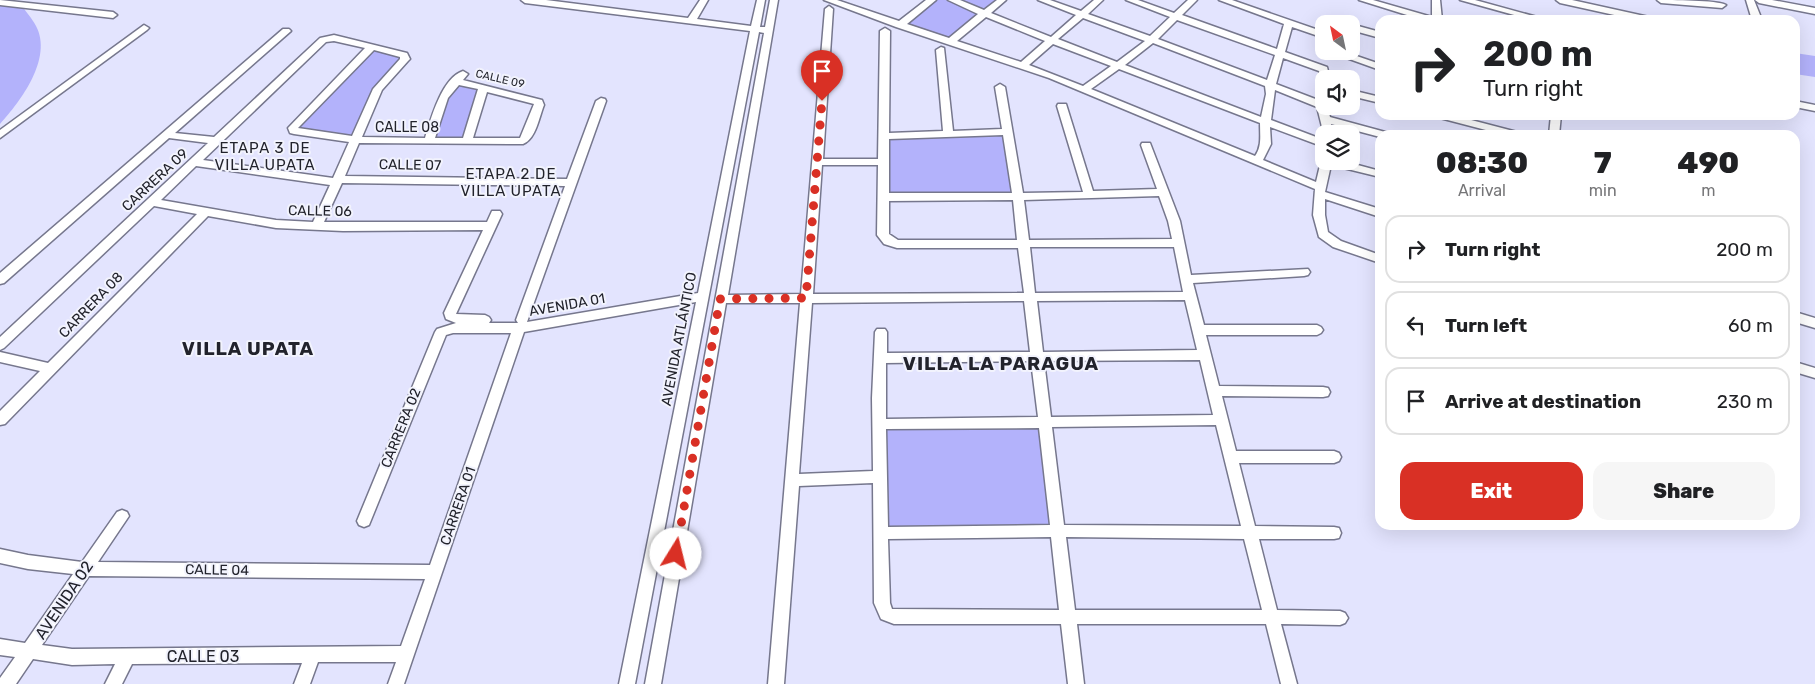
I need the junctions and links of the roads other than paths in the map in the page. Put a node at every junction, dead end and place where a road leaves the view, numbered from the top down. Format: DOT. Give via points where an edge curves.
graph roads {
  1 [pos="77,0"];
  2 [pos="525,0"];
  3 [pos="614,0"];
  4 [pos="704,0"];
  5 [pos="761,0"];
  6 [pos="774,0"];
  7 [pos="932,0"];
  8 [pos="952,0"];
  9 [pos="1002,0"];
  10 [pos="1042,0"];
  11 [pos="1099,0"];
  12 [pos="1130,0"];
  13 [pos="1193,0"];
  14 [pos="1223,0"];
  15 [pos="1363,0"];
  16 [pos="1436,0"];
  17 [pos="1464,0"];
  18 [pos="1560,0"];
  19 [pos="1661,0"];
  20 [pos="1750,0"];
  21 [pos="1760,0"];
  22 [pos="0,2"];
  23 [pos="831,3"];
  24 [pos="1722,5"];
  25 [pos="1590,8"];
  26 [pos="64,9"];
  27 [pos="606,10"];
  28 [pos="1815,11"];
  29 [pos="984,14"];
  30 [pos="113,15"];
  31 [pos="1082,15"];
  32 [pos="1416,15"];
  33 [pos="1437,15"];
  34 [pos="1523,15"];
  35 [pos="1624,15"];
  36 [pos="1755,15"];
  37 [pos="1176,16"];
  38 [pos="691,21"];
  39 [pos="1290,23"];
  40 [pos="899,25"];
  41 [pos="144,28"];
  42 [pos="756,29"];
  43 [pos="1360,29"];
  44 [pos="769,30"];
  45 [pos="286,31"];
  46 [pos="885,31"];
  47 [pos="1315,32"];
  48 [pos="1375,34"];
  49 [pos="1052,40"];
  50 [pos="1151,40"];
  51 [pos="949,42"];
  52 [pos="372,47"];
  53 [pos="941,50"];
  54 [pos="1280,53"];
  55 [pos="1359,60"];
  56 [pos="1118,64"];
  57 [pos="1375,65"];
  58 [pos="1023,66"];
  59 [pos="1324,70"];
  60 [pos="1270,86"];
  61 [pos="1000,87"];
  62 [pos="483,88"];
  63 [pos="1085,89"];
  64 [pos="1360,95"];
  65 [pos="1315,99"];
  66 [pos="1375,99"];
  67 [pos="601,101"];
  68 [pos="1800,105"];
  69 [pos="1062,106"];
  70 [pos="1815,108"];
  71 [pos="1325,115"];
  72 [pos="1325,119"];
  73 [pos="1266,120"];
  74 [pos="1459,120"];
  75 [pos="1326,125"];
  76 [pos="1498,130"];
  77 [pos="1006,132"];
  78 [pos="1375,133"];
  79 [pos="948,134"];
  80 [pos="0,135"];
  81 [pos="167,135"];
  82 [pos="883,136"];
  83 [pos="355,140"];
  84 [pos="524,140"];
  85 [pos="1315,140"];
  86 [pos="217,141"];
  87 [pos="429,141"];
  88 [pos="467,141"];
  89 [pos="1146,145"];
  90 [pos="1257,160"];
  91 [pos="195,162"];
  92 [pos="817,162"];
  93 [pos="884,162"];
  94 [pos="1360,169"];
  95 [pos="1325,170"];
  96 [pos="1375,173"];
  97 [pos="337,181"];
  98 [pos="572,183"];
  99 [pos="1319,190"];
  100 [pos="1164,192"];
  101 [pos="1089,195"];
  102 [pos="1018,196"];
  103 [pos="884,197"];
  104 [pos="153,202"];
  105 [pos="1375,211"];
  106 [pos="204,212"];
  107 [pos="496,214"];
  108 [pos="317,226"];
  109 [pos="489,226"];
  110 [pos="1179,242"];
  111 [pos="1023,244"];
  112 [pos="1375,257"];
  113 [pos="1304,272"];
  114 [pos="1187,279"];
  115 [pos="0,280"];
  116 [pos="704,292"];
  117 [pos="1190,296"];
  118 [pos="1029,297"];
  119 [pos="806,298"];
  120 [pos="720,299"];
  121 [pos="1800,318"];
  122 [pos="1815,323"];
  123 [pos="521,324"];
  124 [pos="1199,330"];
  125 [pos="1317,330"];
  126 [pos="881,332"];
  127 [pos="439,336"];
  128 [pos="0,345"];
  129 [pos="1205,355"];
  130 [pos="0,357"];
  131 [pos="880,358"];
  132 [pos="1036,358"];
  133 [pos="1800,368"];
  134 [pos="51,369"];
  135 [pos="1815,373"];
  136 [pos="1214,391"];
  137 [pos="1323,392"];
  138 [pos="0,420"];
  139 [pos="1221,420"];
  140 [pos="1044,421"];
  141 [pos="880,424"];
  142 [pos="1230,457"];
  143 [pos="1334,457"];
  144 [pos="880,478"];
  145 [pos="791,480"];
  146 [pos="122,516"];
  147 [pos="364,521"];
  148 [pos="1057,531"];
  149 [pos="1249,531"];
  150 [pos="881,533"];
  151 [pos="1334,533"];
  152 [pos="0,556"];
  153 [pos="86,569"];
  154 [pos="434,572"];
  155 [pos="1271,616"];
  156 [pos="1068,618"];
  157 [pos="1340,618"];
  158 [pos="0,647"];
  159 [pos="29,652"];
  160 [pos="406,654"];
  161 [pos="313,655"];
  162 [pos="128,656"];
  163 [pos="6,684"];
  164 [pos="113,684"];
  165 [pos="302,684"];
  166 [pos="396,684"];
  167 [pos="628,684"];
  168 [pos="653,684"];
  169 [pos="776,684"];
  170 [pos="1076,684"];
  171 [pos="1289,684"];
  1 -- 26 [label="street"];
  2 -- 27 [label="street"];
  3 -- 27 [label="street"];
  4 -- 38 [label="street"];
  5 -- 42 [label="street, AVENIDA ATLÁNTICO"];
  6 -- 44 [label="street"];
  7 -- 40 [label="street"];
  8 -- 29 [label="street"];
  9 -- 29 [label="street"];
  10 -- 31 [label="street"];
  11 -- 31 [label="street"];
  12 -- 37 [label="street"];
  13 -- 37 [label="street"];
  14 -- 39 [label="street"];
  15 -- 32 [label="street"];
  16 -- 33 [label="street"];
  17 -- 34 [label="street"];
  18 -- 25 [label="street"];
  19 -- 24 [label="street"];
  20 -- 36 [label="street"];
  21 -- 28 [label="street"];
  22 -- 26 [label="street"];
  23 -- 40 [label="street"];
  23 -- 92 [label="street"];
  25 -- 35 [label="street"];
  26 -- 30 [label="street"];
  27 -- 38 [label="street"];
  29 -- 49 [label="street"];
  29 -- 51 [label="street"];
  31 -- 49 [label="street"];
  31 -- 50 [label="street"];
  37 -- 50 [label="street"];
  37 -- 54 [label="street"];
  38 -- 42 [label="street"];
  39 -- 47 [label="street"];
  39 -- 54 [label="street"];
  40 -- 51 [label="street"];
  41 -- 80 [label="street"];
  42 -- 44 [label="street"];
  42 -- 116 [label="street, AVENIDA ATLÁNTICO"];
  43 -- 48 [label="street"];
  44 -- 120 [label="street"];
  45 -- 81 [label="street"];
  46 -- 82 [label="street"];
  49 -- 56 [label="street"];
  49 -- 58 [label="street"];
  50 -- 56 [label="street"];
  50 -- 60 [label="street"];
  51 -- 58 [label="street"];
  52 -- 83 [label="street" via="404,55 405,59 378,89"];
  52 -- 83 [label="street, CALLE 08" via="293,128 296,132"];
  52 -- 86 [label="street, CARRERA 09" via="330,38 324,40"];
  53 -- 79 [label="street"];
  54 -- 59 [label="street"];
  54 -- 60 [label="street"];
  55 -- 57 [label="street"];
  56 -- 63 [label="street"];
  56 -- 73 [label="street"];
  58 -- 63 [label="street"];
  60 -- 65 [label="street"];
  60 -- 73 [label="street"];
  61 -- 77 [label="street"];
  62 -- 84 [label="street, CALLE 09" via="538,102"];
  62 -- 87 [label="street, CALLE 09" via="459,78 443,97"];
  62 -- 88 [label="street"];
  63 -- 90 [label="street"];
  64 -- 66 [label="street"];
  67 -- 98 [label="street, CARRERA 01"];
  68 -- 70 [label="street"];
  69 -- 101 [label="street"];
  71 -- 72 [label="street"];
  72 -- 75 [label="street"];
  72 -- 78 [label="street"];
  73 -- 85 [label="street"];
  73 -- 90 [label="street" via="1266,144"];
  74 -- 76 [label="street"];
  77 -- 79 [label="street"];
  77 -- 102 [label="street"];
  79 -- 82 [label="street"];
  81 -- 86 [label="street"];
  81 -- 115 [label="street"];
  82 -- 93 [label="street"];
  83 -- 87 [label="street, CALLE 08"];
  83 -- 97 [label="street"];
  84 -- 88 [label="street, CALLE 08"];
  86 -- 91 [label="street, CARRERA 09"];
  87 -- 88 [label="street, CALLE 08"];
  89 -- 100 [label="street"];
  90 -- 99 [label="street"];
  91 -- 97 [label="street, CALLE 07"];
  91 -- 104 [label="street, CARRERA 09"];
  92 -- 93 [label="street"];
  92 -- 119 [label="street"];
  93 -- 103 [label="street"];
  94 -- 96 [label="street"];
  95 -- 99 [label="street"];
  97 -- 98 [label="street, CALLE 07"];
  97 -- 108 [label="street"];
  98 -- 123 [label="street, CARRERA 01"];
  99 -- 105 [label="street"];
  99 -- 112 [label="street" via="1322,234 1343,247"];
  100 -- 101 [label="street"];
  100 -- 110 [label="street"];
  101 -- 102 [label="street"];
  102 -- 103 [label="street"];
  102 -- 111 [label="street"];
  103 -- 111 [label="street" via="883,235 892,243"];
  104 -- 106 [label="street, CALLE 06"];
  104 -- 128 [label="street, CARRERA 09"];
  106 -- 108 [label="street, CALLE 06" via="276,224"];
  106 -- 134 [label="street, CARRERA 08"];
  107 -- 109 [label="street"];
  108 -- 109 [label="street, CALLE 06"];
  109 -- 123 [label="street, AVENIDA 01" via="450,316"];
  110 -- 111 [label="street"];
  110 -- 114 [label="street"];
  111 -- 118 [label="street"];
  113 -- 114 [label="street"];
  114 -- 117 [label="street"];
  116 -- 123 [label="street, AVENIDA 01"];
  116 -- 167 [label="street, AVENIDA ATLÁNTICO"];
  117 -- 118 [label="street"];
  117 -- 124 [label="street"];
  118 -- 119 [label="street"];
  118 -- 132 [label="street"];
  119 -- 120 [label="street"];
  119 -- 145 [label="street"];
  120 -- 168 [label="street"];
  121 -- 122 [label="street"];
  123 -- 127 [label="street, AVENIDA 01" via="453,328"];
  123 -- 154 [label="street, CARRERA 01"];
  124 -- 125 [label="street"];
  124 -- 129 [label="street"];
  126 -- 131 [label="street"];
  127 -- 147 [label="street, CARRERA 02"];
  129 -- 132 [label="street"];
  129 -- 136 [label="street"];
  130 -- 134 [label="street"];
  131 -- 132 [label="street"];
  131 -- 141 [label="street"];
  132 -- 140 [label="street"];
  133 -- 135 [label="street"];
  134 -- 138 [label="street, CARRERA 08"];
  136 -- 137 [label="street"];
  136 -- 139 [label="street"];
  139 -- 140 [label="street"];
  139 -- 142 [label="street"];
  140 -- 141 [label="street"];
  140 -- 148 [label="street"];
  141 -- 144 [label="street"];
  142 -- 143 [label="street"];
  142 -- 149 [label="street"];
  144 -- 145 [label="street"];
  144 -- 150 [label="street"];
  145 -- 169 [label="street"];
  146 -- 153 [label="street, AVENIDA 02"];
  148 -- 149 [label="street"];
  148 -- 150 [label="street"];
  148 -- 156 [label="street"];
  149 -- 151 [label="street"];
  149 -- 155 [label="street"];
  150 -- 156 [label="street" via="882,603 889,616"];
  152 -- 153 [label="street, CALLE 04"];
  153 -- 154 [label="street, CALLE 04"];
  153 -- 159 [label="street, AVENIDA 02"];
  154 -- 160 [label="street, CARRERA 01"];
  155 -- 156 [label="street"];
  155 -- 157 [label="street"];
  155 -- 171 [label="street"];
  156 -- 170 [label="street"];
  158 -- 159 [label="street, CALLE 03"];
  159 -- 162 [label="street, CALLE 03" via="72,657"];
  159 -- 163 [label="street, AVENIDA 02"];
  160 -- 161 [label="street, CALLE 03"];
  160 -- 166 [label="street, CARRERA 01"];
  161 -- 162 [label="street, CALLE 03"];
  161 -- 165 [label="street"];
  162 -- 164 [label="street"];
}
